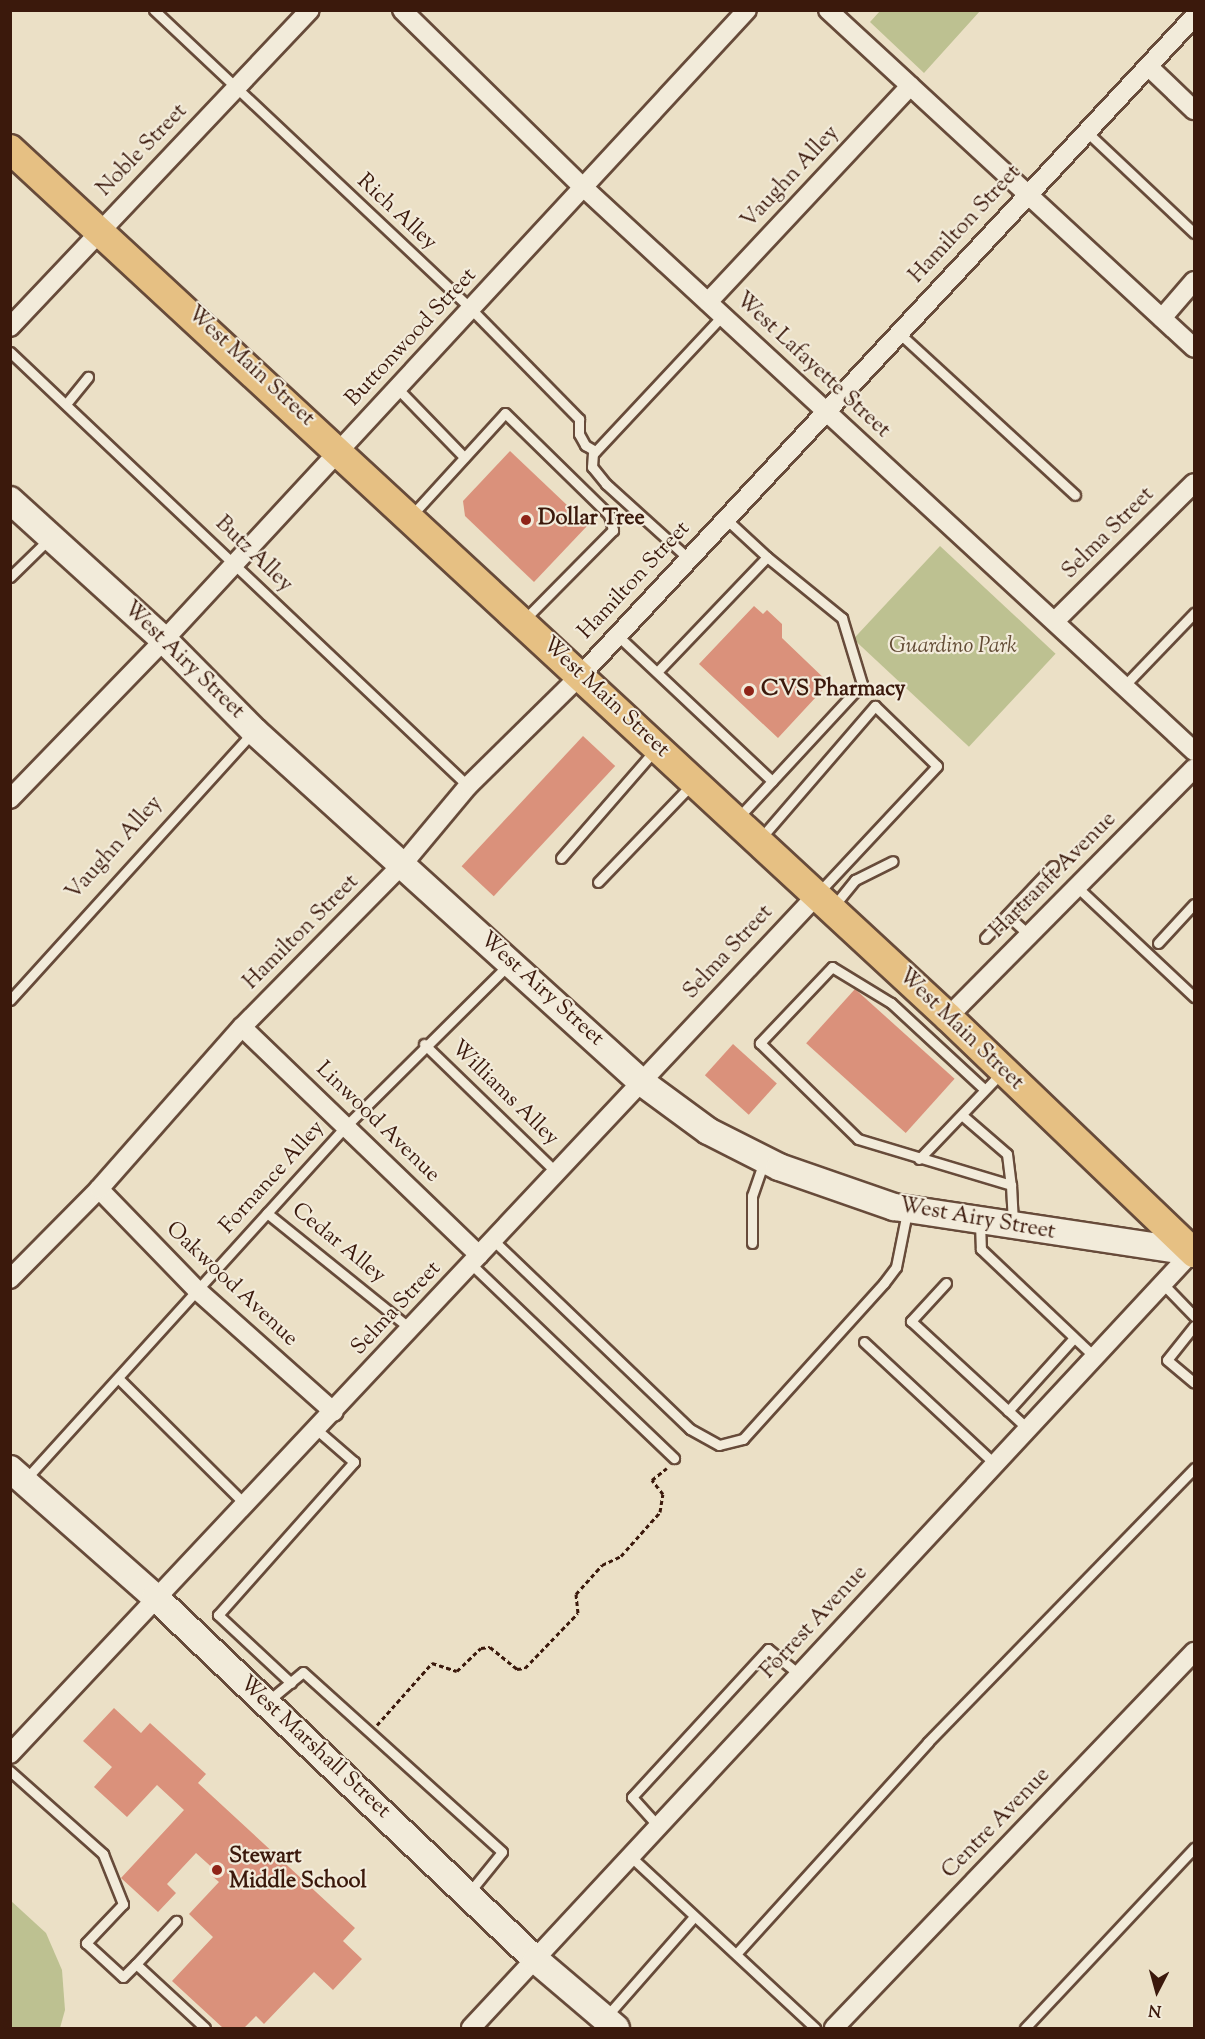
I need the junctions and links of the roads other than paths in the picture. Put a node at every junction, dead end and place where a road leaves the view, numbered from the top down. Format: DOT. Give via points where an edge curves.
graph roads {
  1 [pos="154,10"];
  2 [pos="310,10"];
  3 [pos="402,10"];
  4 [pos="747,10"];
  5 [pos="828,10"];
  6 [pos="1194,17"];
  7 [pos="1150,68"];
  8 [pos="910,86"];
  9 [pos="237,90"];
  10 [pos="1194,110"];
  11 [pos="1087,132"];
  12 [pos="10,148"];
  13 [pos="582,186"];
  14 [pos="1028,194"];
  15 [pos="100,229"];
  16 [pos="1194,232"];
  17 [pos="1194,281"];
  18 [pos="708,302"];
  19 [pos="472,310"];
  20 [pos="722,316"];
  21 [pos="1162,318"];
  22 [pos="10,327"];
  23 [pos="899,333"];
  24 [pos="1194,348"];
  25 [pos="10,352"];
  26 [pos="88,377"];
  27 [pos="398,389"];
  28 [pos="66,404"];
  29 [pos="826,412"];
  30 [pos="340,451"];
  31 [pos="595,451"];
  32 [pos="464,457"];
  33 [pos="1194,483"];
  34 [pos="1075,495"];
  35 [pos="10,500"];
  36 [pos="411,516"];
  37 [pos="726,519"];
  38 [pos="51,536"];
  39 [pos="767,557"];
  40 [pos="689,559"];
  41 [pos="233,563"];
  42 [pos="10,577"];
  43 [pos="1194,613"];
  44 [pos="1056,620"];
  45 [pos="523,621"];
  46 [pos="617,636"];
  47 [pos="164,640"];
  48 [pos="657,672"];
  49 [pos="580,675"];
  50 [pos="1125,685"];
  51 [pos="254,730"];
  52 [pos="658,747"];
  53 [pos="1194,751"];
  54 [pos="1194,768"];
  55 [pos="695,781"];
  56 [pos="772,781"];
  57 [pos="468,786"];
  58 [pos="10,799"];
  59 [pos="736,820"];
  60 [pos="758,840"];
  61 [pos="561,858"];
  62 [pos="893,861"];
  63 [pos="402,865"];
  64 [pos="1053,866"];
  65 [pos="598,882"];
  66 [pos="1077,887"];
  67 [pos="824,902"];
  68 [pos="1194,904"];
  69 [pos="1007,915"];
  70 [pos="1029,935"];
  71 [pos="986,938"];
  72 [pos="1158,943"];
  73 [pos="511,962"];
  74 [pos="1194,997"];
  75 [pos="10,1000"];
  76 [pos="948,1017"];
  77 [pos="242,1027"];
  78 [pos="424,1044"];
  79 [pos="994,1080"];
  80 [pos="640,1081"];
  81 [pos="963,1116"];
  82 [pos="346,1126"];
  83 [pos="920,1159"];
  84 [pos="765,1160"];
  85 [pos="556,1172"];
  86 [pos="1011,1185"];
  87 [pos="99,1189"];
  88 [pos="907,1209"];
  89 [pos="267,1213"];
  90 [pos="980,1223"];
  91 [pos="1013,1228"];
  92 [pos="493,1240"];
  93 [pos="752,1243"];
  94 [pos="1194,1252"];
  95 [pos="475,1259"];
  96 [pos="10,1279"];
  97 [pos="946,1283"];
  98 [pos="1163,1284"];
  99 [pos="197,1290"];
  100 [pos="1194,1316"];
  101 [pos="1194,1326"];
  102 [pos="411,1329"];
  103 [pos="1074,1339"];
  104 [pos="864,1342"];
  105 [pos="1095,1357"];
  106 [pos="118,1378"];
  107 [pos="1194,1383"];
  108 [pos="1008,1411"];
  109 [pos="334,1412"];
  110 [pos="1028,1429"];
  111 [pos="317,1430"];
  112 [pos="674,1458"];
  113 [pos="996,1464"];
  114 [pos="1194,1468"];
  115 [pos="17,1475"];
  116 [pos="246,1505"];
  117 [pos="155,1597"];
  118 [pos="1194,1652"];
  119 [pos="799,1674"];
  120 [pos="291,1683"];
  121 [pos="266,1702"];
  122 [pos="10,1754"];
  123 [pos="10,1771"];
  124 [pos="658,1826"];
  125 [pos="1194,1848"];
  126 [pos="630,1856"];
  127 [pos="468,1894"];
  128 [pos="694,1917"];
  129 [pos="176,1921"];
  130 [pos="736,1954"];
  131 [pos="536,1960"];
  132 [pos="135,1964"];
  133 [pos="610,2024"];
  134 [pos="205,2028"];
  135 [pos="471,2028"];
  136 [pos="815,2028"];
  137 [pos="834,2028"];
  138 [pos="1025,2028"];
  1 -- 9 [label="lane, Rich Alley"];
  2 -- 9 [label="street, Noble Street"];
  3 -- 13 [label="street, West Lafayette Street"];
  4 -- 13 [label="street, Buttonwood Street"];
  5 -- 8 [label="street"];
  6 -- 7 [label="street, Hamilton Street"];
  7 -- 10 [label="street"];
  7 -- 11 [label="street, Hamilton Street"];
  8 -- 14 [label="street"];
  8 -- 18 [label="street, Vaughn Alley"];
  9 -- 15 [label="street, Noble Street"];
  9 -- 19 [label="lane, Rich Alley"];
  11 -- 14 [label="street, Hamilton Street"];
  11 -- 16 [label="lane"];
  12 -- 15 [label="main road, West Main Street"];
  13 -- 18 [label="street, West Lafayette Street"];
  13 -- 19 [label="street, Buttonwood Street"];
  14 -- 21 [label="street"];
  14 -- 23 [label="street, Hamilton Street"];
  15 -- 22 [label="street, Noble Street"];
  15 -- 30 [label="main road, West Main Street"];
  17 -- 21 [label="street"];
  18 -- 20 [label="street, West Lafayette Street"];
  19 -- 27 [label="street, Buttonwood Street"];
  19 -- 31 [label="lane, Rich Alley" via="579,418 582,440"];
  20 -- 29 [label="street, West Lafayette Street"];
  20 -- 31 [label="lane"];
  21 -- 24 [label="street"];
  23 -- 29 [label="street, Hamilton Street"];
  23 -- 34 [label="lane"];
  25 -- 28 [label="lane, Butz Alley"];
  26 -- 28 [label="lane"];
  27 -- 30 [label="street, Buttonwood Street"];
  27 -- 32 [label="lane"];
  28 -- 41 [label="lane, Butz Alley"];
  29 -- 37 [label="street, Hamilton Street"];
  29 -- 44 [label="street, West Lafayette Street"];
  30 -- 36 [label="main road, West Main Street"];
  30 -- 41 [label="street, Buttonwood Street"];
  31 -- 40 [label="lane, Rich Alley" via="592,467 606,484"];
  32 -- 36 [label="lane"];
  32 -- 45 [label="lane" via="505,413 609,515 613,530"];
  33 -- 44 [label="street, Selma Street"];
  35 -- 38 [label="main road, West Airy Street"];
  36 -- 45 [label="main road, West Main Street"];
  37 -- 39 [label="lane"];
  37 -- 40 [label="street, Hamilton Street"];
  38 -- 42 [label="lane"];
  38 -- 47 [label="main road, West Airy Street"];
  39 -- 48 [label="lane"];
  39 -- 56 [label="lane" via="842,618 862,684"];
  40 -- 46 [label="street, Hamilton Street"];
  41 -- 47 [label="street, Buttonwood Street"];
  41 -- 57 [label="lane, Butz Alley"];
  43 -- 50 [label="lane"];
  44 -- 50 [label="street, West Lafayette Street"];
  45 -- 49 [label="main road, West Main Street"];
  46 -- 48 [label="lane"];
  46 -- 49 [label="street, Hamilton Street"];
  47 -- 51 [label="main road, West Airy Street"];
  47 -- 58 [label="street, Buttonwood Street"];
  48 -- 56 [label="lane"];
  49 -- 52 [label="main road, West Main Street"];
  49 -- 57 [label="street, Hamilton Street"];
  50 -- 53 [label="street, West Lafayette Street"];
  51 -- 63 [label="main road, West Airy Street"];
  51 -- 75 [label="lane, Vaughn Alley"];
  52 -- 55 [label="main road, West Main Street"];
  52 -- 61 [label="lane"];
  54 -- 66 [label="street, Hartranft Avenue"];
  55 -- 59 [label="main road, West Main Street"];
  55 -- 65 [label="lane"];
  56 -- 59 [label="lane"];
  57 -- 63 [label="street, Hamilton Street"];
  59 -- 60 [label="main road, West Main Street"];
  60 -- 67 [label="main road, West Main Street"];
  60 -- 67 [label="lane" via="875,706 937,766"];
  62 -- 67 [label="lane" via="855,880"];
  63 -- 73 [label="main road, West Airy Street"];
  63 -- 77 [label="street, Hamilton Street"];
  64 -- 69 [label="lane"];
  66 -- 70 [label="street, Hartranft Avenue"];
  66 -- 74 [label="lane"];
  67 -- 76 [label="main road, West Main Street"];
  67 -- 80 [label="street, Selma Street"];
  68 -- 72 [label="lane"];
  69 -- 70 [label="lane"];
  69 -- 71 [label="lane"];
  70 -- 76 [label="street, Hartranft Avenue"];
  73 -- 78 [label="lane, Fornance Alley"];
  73 -- 80 [label="main road, West Airy Street"];
  76 -- 79 [label="main road, West Main Street"];
  77 -- 82 [label="street, Linwood Avenue"];
  77 -- 87 [label="street, Hamilton Street"];
  78 -- 82 [label="lane, Fornance Alley"];
  78 -- 85 [label="lane, Williams Alley"];
  79 -- 81 [label="lane"];
  79 -- 83 [label="lane" via="891,1003 832,967 760,1043 858,1139"];
  79 -- 94 [label="main road, West Main Street"];
  80 -- 84 [label="main road, West Airy Street" via="708,1131"];
  80 -- 85 [label="street, Selma Street"];
  81 -- 83 [label="lane"];
  81 -- 86 [label="lane" via="1006,1154"];
  82 -- 89 [label="lane, Fornance Alley"];
  82 -- 95 [label="street, Linwood Avenue"];
  83 -- 86 [label="lane"];
  84 -- 88 [label="main road, West Airy Street" via="831,1188"];
  84 -- 93 [label="lane" via="752,1196"];
  85 -- 92 [label="street, Selma Street"];
  86 -- 91 [label="lane"];
  87 -- 96 [label="street, Hamilton Street"];
  87 -- 99 [label="street, Oakwood Avenue"];
  88 -- 90 [label="main road, West Airy Street"];
  88 -- 92 [label="lane" via="896,1267 743,1439 731,1444 705,1441 690,1429"];
  89 -- 99 [label="lane, Fornance Alley"];
  89 -- 102 [label="lane, Cedar Alley"];
  90 -- 91 [label="main road, West Airy Street"];
  90 -- 103 [label="lane" via="981,1249"];
  91 -- 94 [label="main road, West Airy Street"];
  92 -- 95 [label="street, Selma Street"];
  94 -- 98 [label="street, Forrest Avenue"];
  95 -- 102 [label="street, Selma Street"];
  95 -- 112 [label="lane"];
  97 -- 108 [label="lane" via="911,1321"];
  98 -- 100 [label="lane"];
  98 -- 105 [label="street, Forrest Avenue"];
  99 -- 106 [label="lane, Fornance Alley"];
  99 -- 109 [label="street, Oakwood Avenue"];
  101 -- 107 [label="lane" via="1167,1360"];
  102 -- 109 [label="street, Selma Street"];
  103 -- 105 [label="lane"];
  103 -- 108 [label="lane"];
  104 -- 113 [label="lane"];
  105 -- 110 [label="street, Forrest Avenue"];
  106 -- 115 [label="lane, Fornance Alley"];
  106 -- 116 [label="lane"];
  108 -- 110 [label="lane"];
  109 -- 111 [label="street, Selma Street"];
  110 -- 113 [label="street, Forrest Avenue"];
  111 -- 116 [label="street, Selma Street"];
  111 -- 120 [label="lane" via="354,1462 218,1615"];
  113 -- 119 [label="street, Forrest Avenue"];
  114 -- 130 [label="lane" via="928,1742"];
  115 -- 117 [label="main road, West Marshall Street"];
  116 -- 117 [label="street, Selma Street"];
  117 -- 121 [label="main road, West Marshall Street"];
  117 -- 122 [label="street, Selma Street"];
  118 -- 137 [label="street, Centre Avenue"];
  119 -- 124 [label="street, Forrest Avenue"];
  119 -- 124 [label="lane" via="768,1649 632,1797"];
  120 -- 121 [label="lane"];
  120 -- 127 [label="lane" via="303,1672 502,1852"];
  121 -- 127 [label="main road, West Marshall Street"];
  123 -- 132 [label="lane" via="103,1854 123,1904 86,1943 123,1977"];
  124 -- 126 [label="street, Forrest Avenue"];
  125 -- 138 [label="lane"];
  126 -- 128 [label="lane"];
  126 -- 131 [label="street, Forrest Avenue"];
  127 -- 131 [label="main road, West Marshall Street"];
  128 -- 130 [label="lane"];
  128 -- 133 [label="lane"];
  129 -- 132 [label="lane"];
  130 -- 136 [label="lane"];
  131 -- 133 [label="main road, West Marshall Street"];
  131 -- 135 [label="street, Forrest Avenue"];
  132 -- 134 [label="lane"];
}
